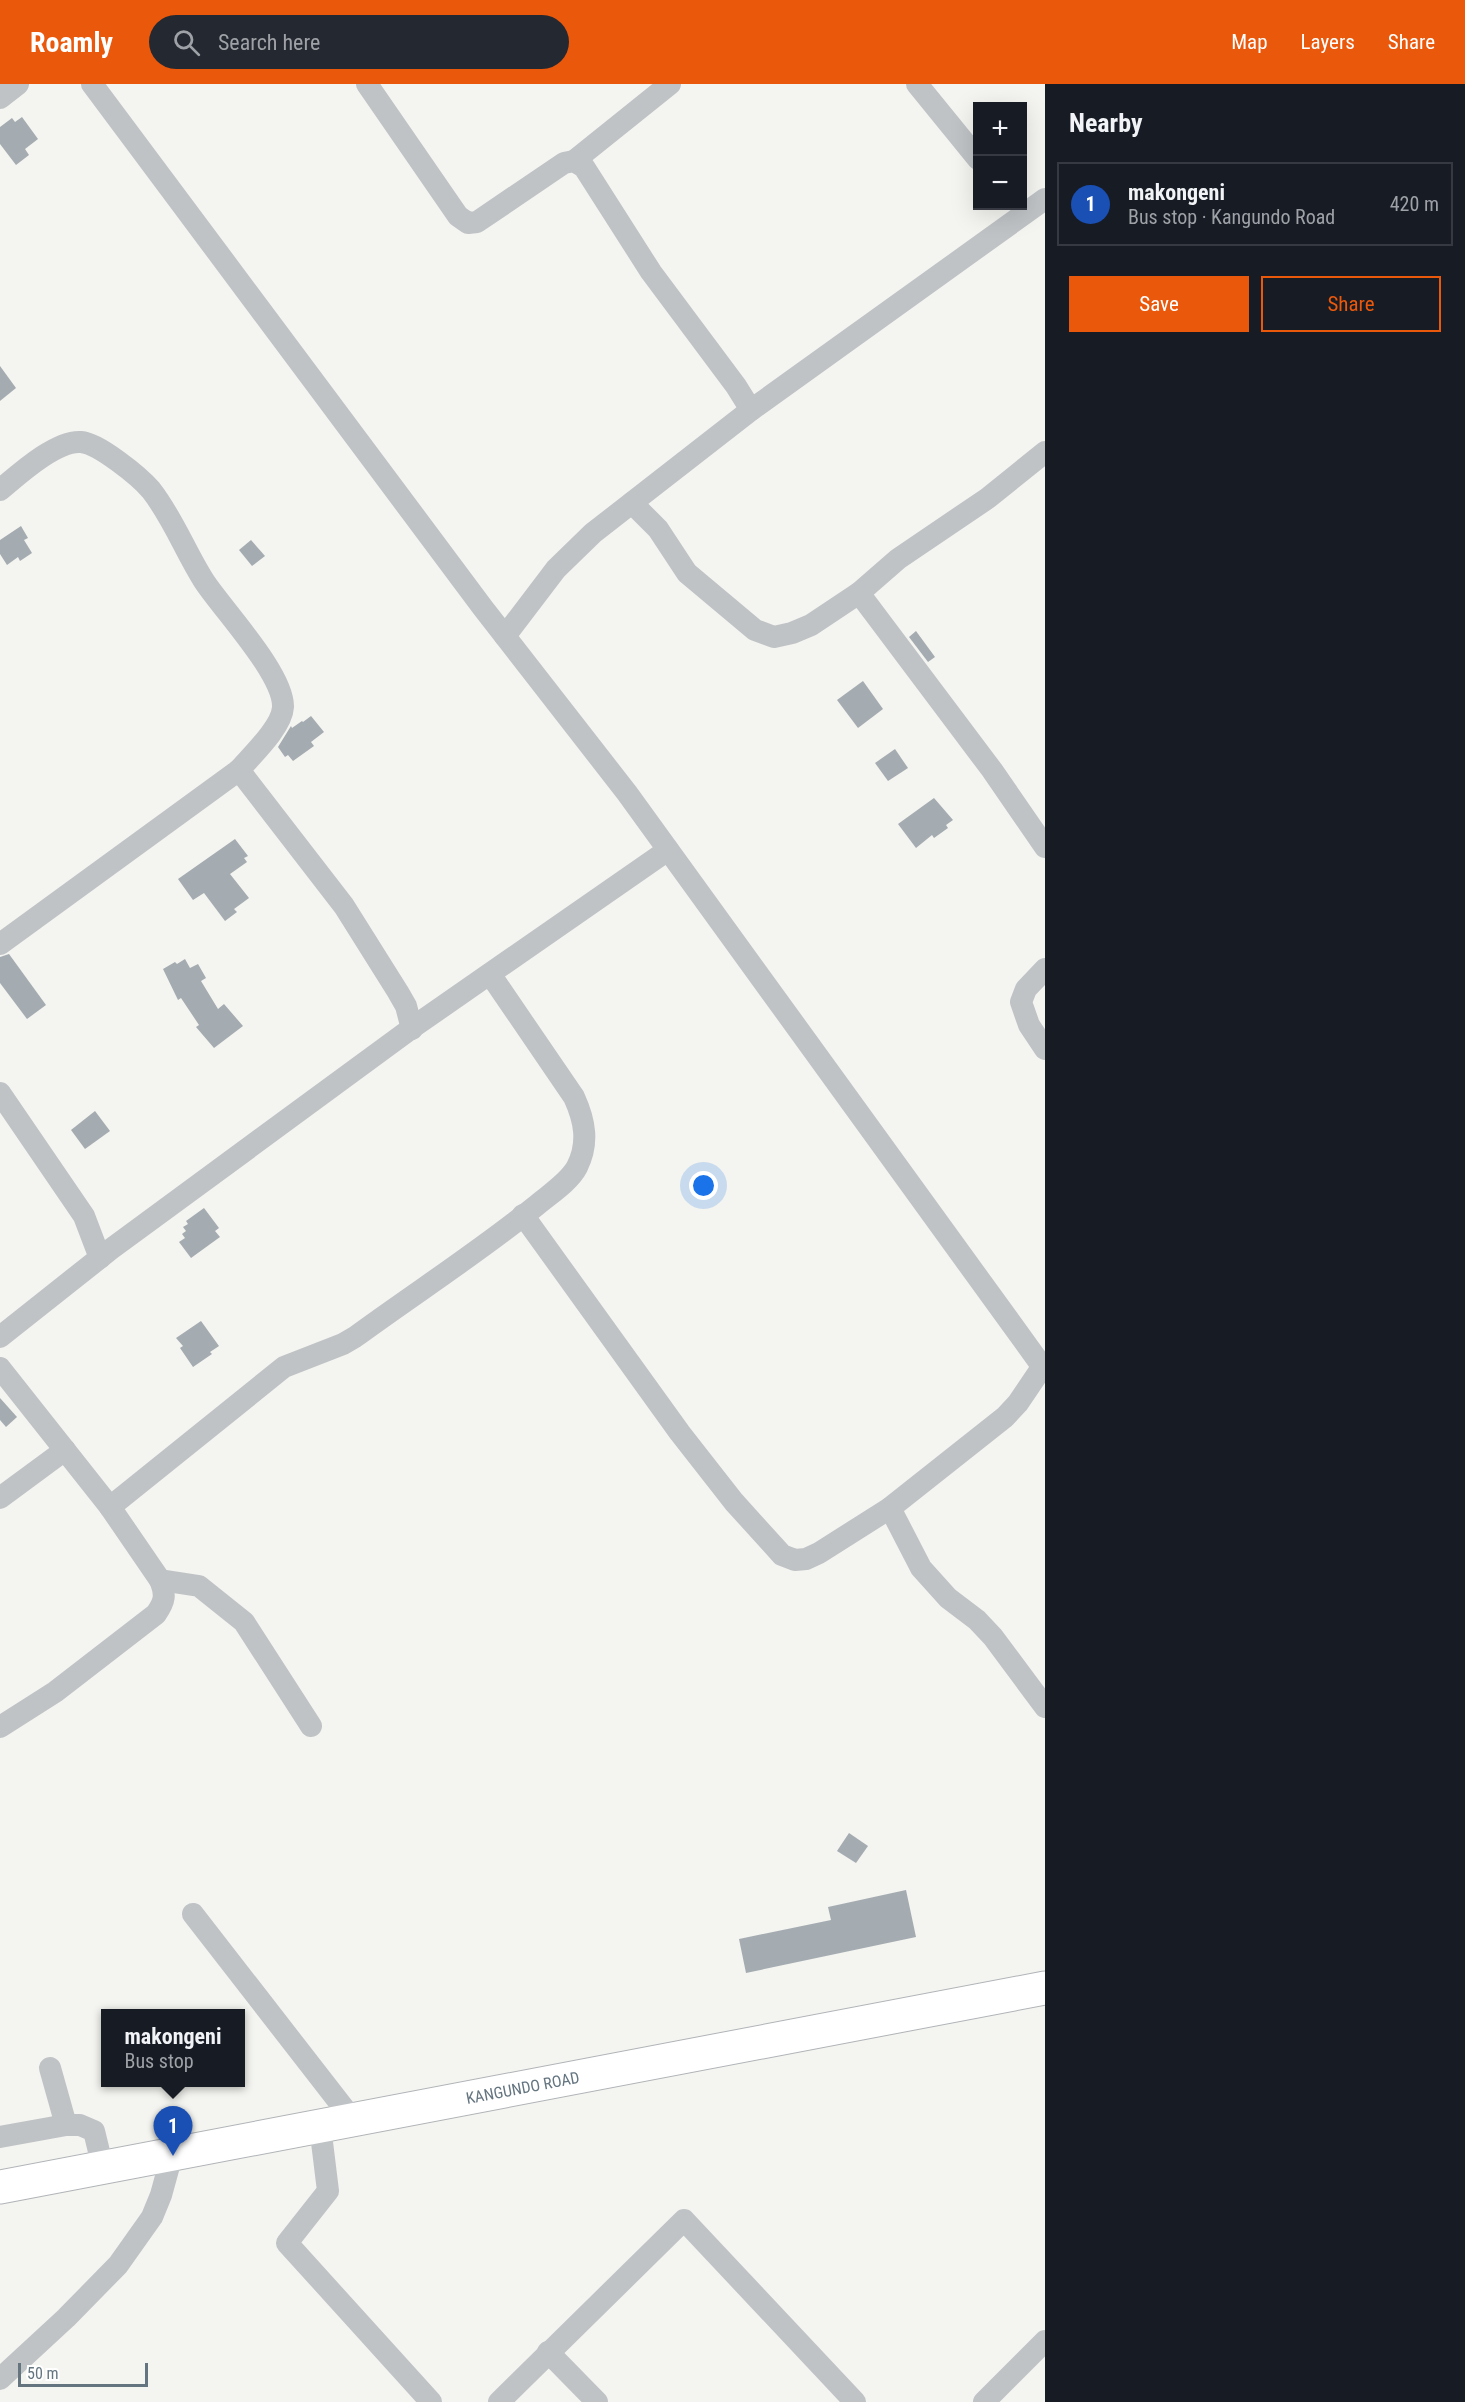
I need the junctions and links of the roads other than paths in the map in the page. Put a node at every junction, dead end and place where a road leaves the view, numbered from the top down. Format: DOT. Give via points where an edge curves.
graph roads {
  1 [pos="18,84"];
  2 [pos="92,84"];
  3 [pos="366,84"];
  4 [pos="670,84"];
  5 [pos="917,84"];
  6 [pos="0,98"];
  7 [pos="976,156"];
  8 [pos="574,161"];
  9 [pos="1045,199"];
  10 [pos="1027,207"];
  11 [pos="1019,210"];
  12 [pos="751,410"];
  13 [pos="1045,452"];
  14 [pos="0,489"];
  15 [pos="632,503"];
  16 [pos="859,593"];
  17 [pos="505,636"];
  18 [pos="240,770"];
  19 [pos="1045,847"];
  20 [pos="668,850"];
  21 [pos="0,944"];
  22 [pos="1045,969"];
  23 [pos="490,974"];
  24 [pos="412,1029"];
  25 [pos="1045,1049"];
  26 [pos="0,1093"];
  27 [pos="524,1215"];
  28 [pos="100,1258"];
  29 [pos="0,1337"];
  30 [pos="1044,1364"];
  31 [pos="0,1368"];
  32 [pos="65,1450"];
  33 [pos="0,1498"];
  34 [pos="110,1506"];
  35 [pos="890,1508"];
  36 [pos="160,1580"];
  37 [pos="1045,1707"];
  38 [pos="311,1726"];
  39 [pos="0,1727"];
  40 [pos="194,1914"];
  41 [pos="1045,1988"];
  42 [pos="50,2068"];
  43 [pos="353,2121"];
  44 [pos="66,2125"];
  45 [pos="320,2127"];
  46 [pos="0,2137"];
  47 [pos="172,2155"];
  48 [pos="103,2168"];
  49 [pos="0,2187"];
  50 [pos="1045,2341"];
  51 [pos="548,2352"];
  52 [pos="0,2379"];
  53 [pos="432,2402"];
  54 [pos="499,2402"];
  55 [pos="597,2402"];
  56 [pos="855,2402"];
  57 [pos="984,2402"];
  1 -- 6 [label="street"];
  2 -- 17 [label="street"];
  3 -- 8 [label="street" via="458,216 468,223 477,222 564,163"];
  4 -- 8 [label="street"];
  5 -- 7 [label="street"];
  8 -- 12 [label="street" via="584,167 651,272"];
  9 -- 10 [label="street"];
  11 -- 12 [label="street"];
  12 -- 15 [label="street"];
  13 -- 16 [label="street" via="988,498 898,559"];
  14 -- 18 [label="street" via="66,444 80,442 91,444 150,490 205,582 265,662 278,689 283,706 279,721"];
  15 -- 16 [label="street" via="658,529 687,573 755,630 774,637 792,633"];
  15 -- 17 [label="street" via="556,569"];
  16 -- 19 [label="street"];
  17 -- 20 [label="street"];
  18 -- 21 [label="street"];
  18 -- 24 [label="street" via="344,906 406,1006"];
  20 -- 23 [label="street"];
  20 -- 30 [label="street"];
  22 -- 25 [label="street" via="1026,989 1021,1002 1029,1025"];
  23 -- 24 [label="street"];
  23 -- 27 [label="street" via="574,1097 585,1130 583,1153 576,1170"];
  24 -- 28 [label="street"];
  26 -- 28 [label="street" via="84,1216"];
  27 -- 34 [label="street" via="355,1337 284,1367"];
  27 -- 35 [label="street" via="687,1441 782,1555 806,1559"];
  28 -- 29 [label="street"];
  30 -- 35 [label="street" via="1005,1417"];
  31 -- 32 [label="street"];
  32 -- 33 [label="street"];
  32 -- 34 [label="street"];
  34 -- 36 [label="street"];
  35 -- 37 [label="street" via="921,1568 993,1637"];
  36 -- 38 [label="street" via="199,1586 244,1622"];
  36 -- 39 [label="street" via="164,1603 156,1614 98,1660"];
  40 -- 43 [label="street"];
  41 -- 43 [label="highway, KANGUNDO ROAD"];
  42 -- 44 [label="street"];
  43 -- 45 [label="highway, KANGUNDO ROAD"];
  44 -- 46 [label="street"];
  44 -- 48 [label="street" via="94,2131"];
  45 -- 47 [label="highway, KANGUNDO ROAD"];
  45 -- 53 [label="street" via="328,2191 286,2243"];
  47 -- 48 [label="highway, KANGUNDO ROAD"];
  47 -- 52 [label="street" via="152,2217 118,2265"];
  48 -- 49 [label="highway, KANGUNDO ROAD"];
  50 -- 57 [label="street"];
  51 -- 54 [label="street"];
  51 -- 55 [label="street"];
  51 -- 56 [label="street" via="684,2220"];
}
